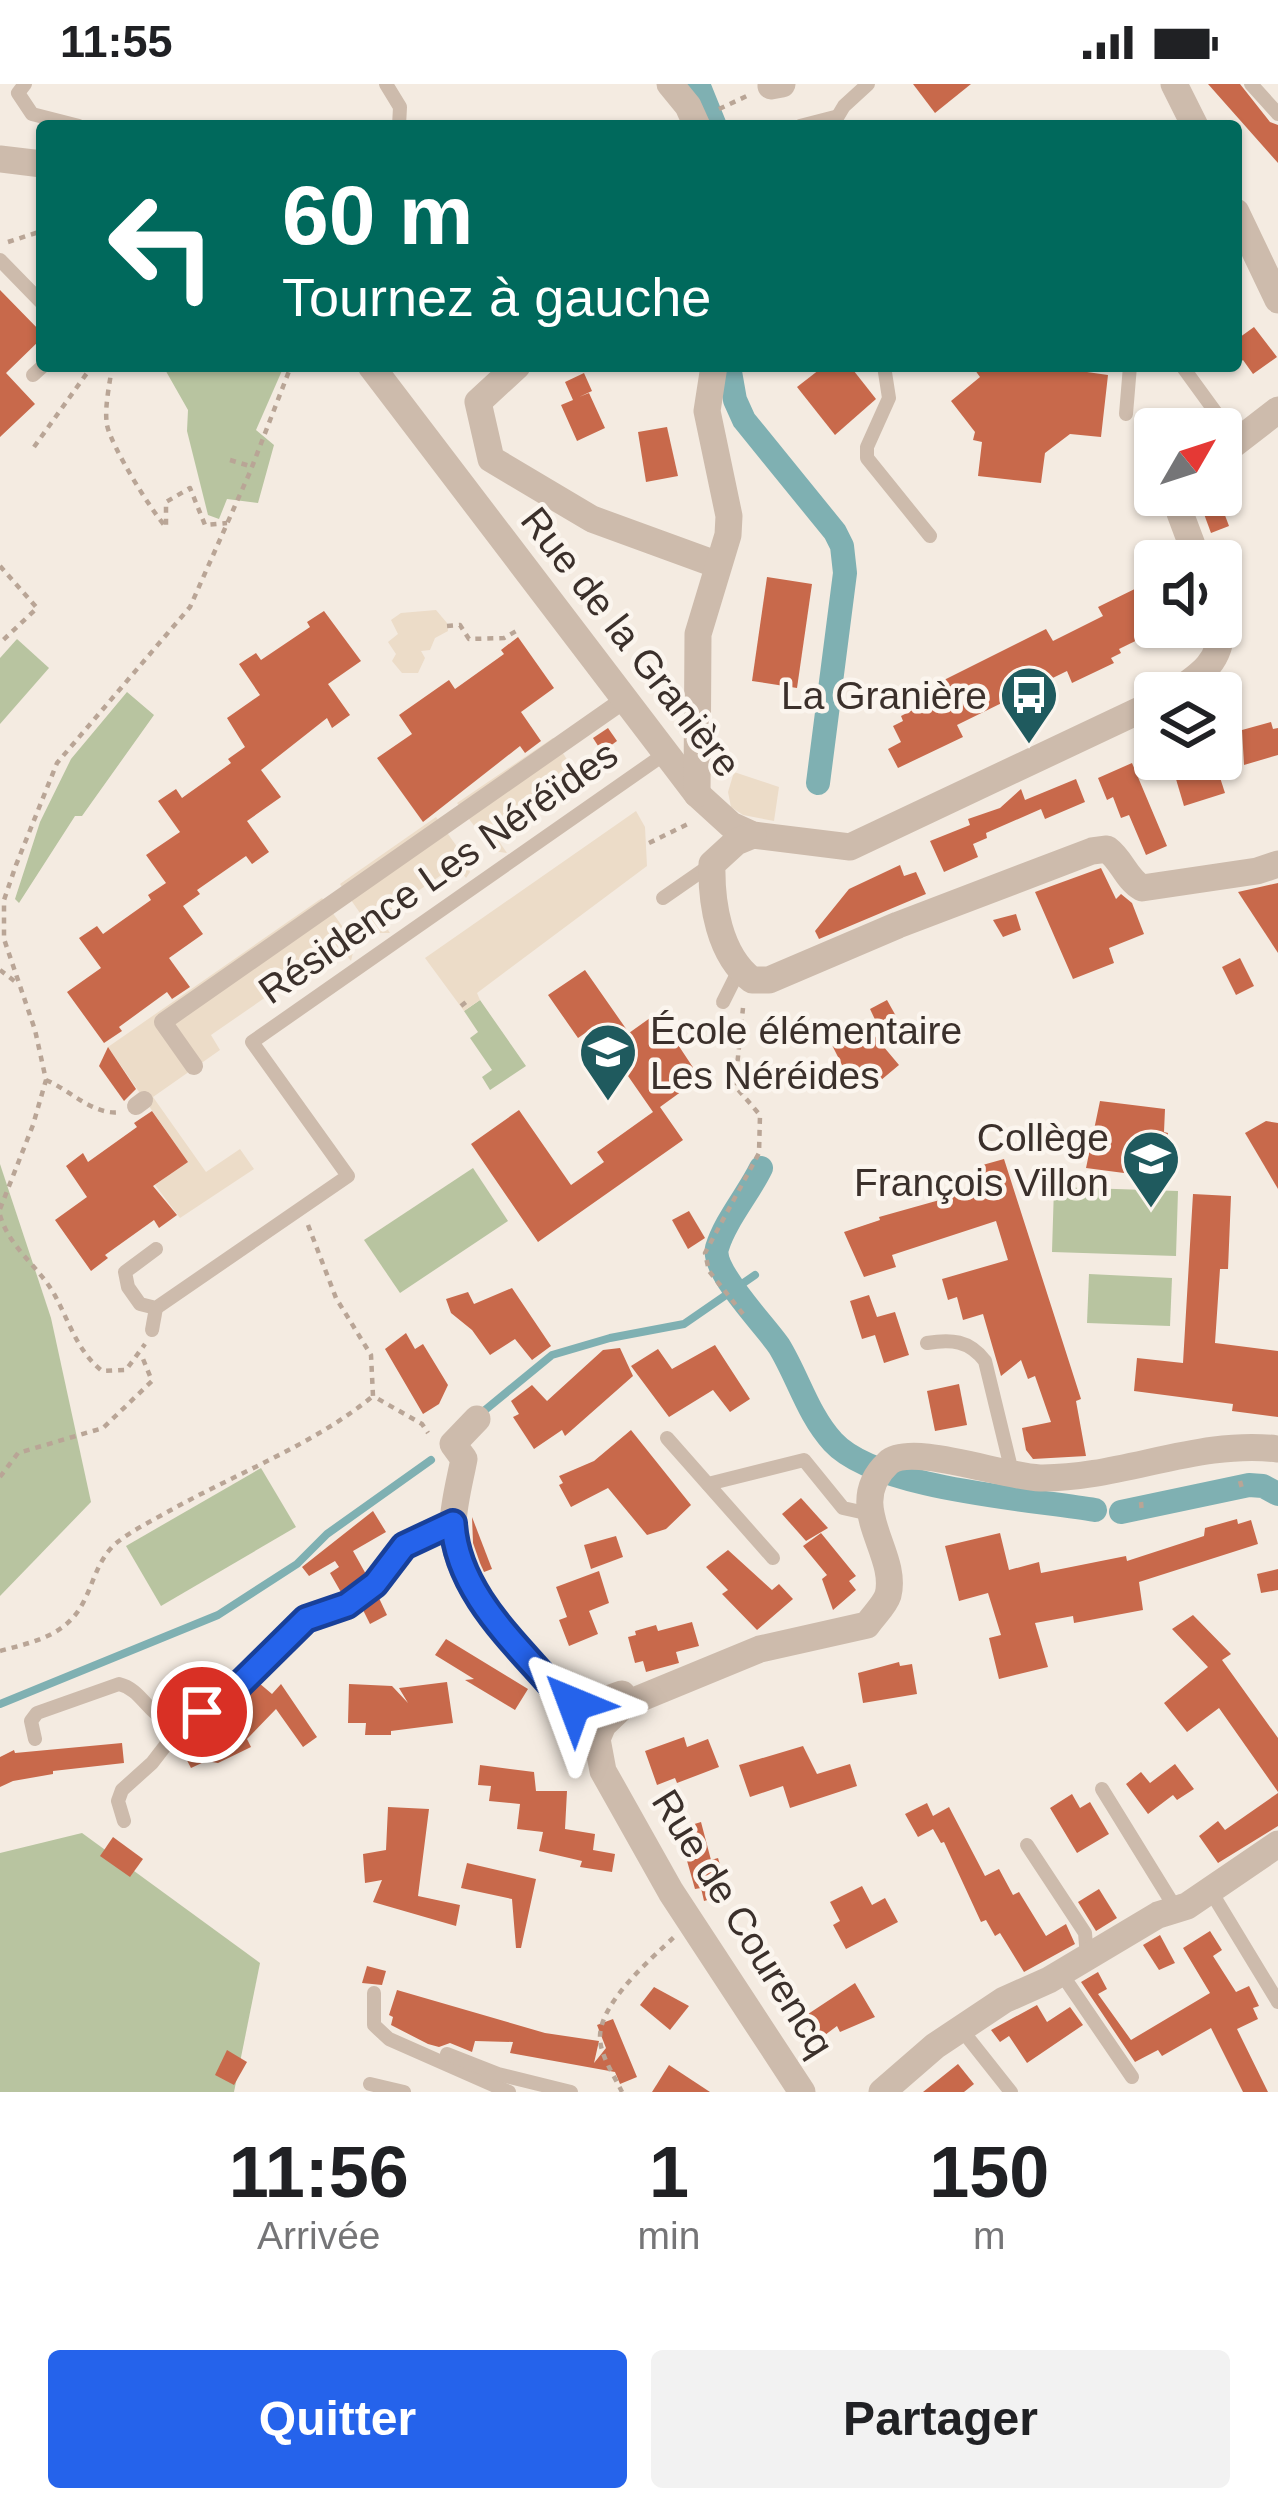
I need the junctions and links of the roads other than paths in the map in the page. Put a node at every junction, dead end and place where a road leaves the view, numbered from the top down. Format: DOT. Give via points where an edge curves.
graph roads {
  1 [pos="25,84"];
  2 [pos="386,84"];
  3 [pos="670,84"];
  4 [pos="868,84"];
  5 [pos="1155,84"];
  6 [pos="1251,84"];
  7 [pos="1184,103"];
  8 [pos="1278,114"];
  9 [pos="708,118"];
  10 [pos="56,120"];
  11 [pos="399,120"];
  12 [pos="836,120"];
  13 [pos="0,159"];
  14 [pos="36,163"];
  15 [pos="1242,225"];
  16 [pos="1,252"];
  17 [pos="36,296"];
  18 [pos="1278,300"];
  19 [pos="377,372"];
  20 [pos="510,372"];
  21 [pos="713,372"];
  22 [pos="885,372"];
  23 [pos="1130,372"];
  24 [pos="1185,372"];
  25 [pos="1206,408"];
  26 [pos="1278,410"];
  27 [pos="1126,414"];
  28 [pos="1242,439"];
  29 [pos="930,536"];
  30 [pos="718,565"];
  31 [pos="1220,648"];
  32 [pos="1201,672"];
  33 [pos="624,700"];
  34 [pos="1134,714"];
  35 [pos="666,753"];
  36 [pos="697,794"];
  37 [pos="754,835"];
  38 [pos="712,864"];
  39 [pos="1268,868"];
  40 [pos="663,898"];
  41 [pos="754,977"];
  42 [pos="724,1002"];
  43 [pos="194,1066"];
  44 [pos="156,1250"];
  45 [pos="156,1308"];
  46 [pos="152,1330"];
  47 [pos="926,1343"];
  48 [pos="477,1419"];
  49 [pos="668,1438"];
  50 [pos="1278,1449"];
  51 [pos="1013,1474"];
  52 [pos="708,1484"];
  53 [pos="871,1501"];
  54 [pos="453,1523"];
  55 [pos="773,1558"];
  56 [pos="642,1697"];
  57 [pos="189,1715"];
  58 [pos="34,1739"];
  59 [pos="1102,1790"];
  60 [pos="124,1821"];
  61 [pos="1278,1844"];
  62 [pos="1027,1845"];
  63 [pos="1210,1890"];
  64 [pos="1176,1909"];
  65 [pos="1087,1957"];
  66 [pos="1061,1972"];
  67 [pos="374,1993"];
  68 [pos="1278,2002"];
  69 [pos="961,2029"];
  70 [pos="447,2054"];
  71 [pos="1132,2077"];
  72 [pos="370,2084"];
  73 [pos="404,2092"];
  74 [pos="509,2092"];
  75 [pos="571,2092"];
  76 [pos="802,2092"];
  77 [pos="882,2092"];
  78 [pos="1011,2092"];
  1 -- 10 [label="lane" via="18,93 32,114"];
  2 -- 11 [label="lane"];
  3 -- 9 [label="street"];
  4 -- 12 [label="lane"];
  5 -- 7 [label="street"];
  6 -- 8 [label="lane"];
  13 -- 14 [label="street"];
  15 -- 18 [label="street"];
  16 -- 17 [label="lane"];
  19 -- 33 [label="street, Rue de la Granière"];
  20 -- 30 [label="street" via="478,402 491,459 592,519"];
  21 -- 30 [label="street" via="707,411 729,516"];
  22 -- 29 [label="lane" via="889,398 867,458"];
  23 -- 27 [label="lane"];
  24 -- 25 [label="lane"];
  26 -- 28 [label="street"];
  30 -- 36 [label="street" via="698,634"];
  31 -- 32 [label="street"];
  33 -- 35 [label="street, Rue de la Granière"];
  33 -- 43 [label="street" via="163,1022"];
  34 -- 37 [label="street, Rue de la Granière" via="850,847"];
  35 -- 36 [label="street, Rue de la Granière"];
  35 -- 45 [label="lane, Résidence Les Néréïdes" via="252,1042 348,1176"];
  36 -- 37 [label="street, Rue de la Granière"];
  37 -- 38 [label="street"];
  38 -- 40 [label="lane"];
  38 -- 41 [label="street" via="713,908"];
  39 -- 41 [label="street" via="1142,888 1108,849 1092,851"];
  41 -- 42 [label="lane"];
  44 -- 45 [label="lane" via="124,1272 140,1304"];
  45 -- 46 [label="lane"];
  47 -- 51 [label="lane" via="974,1347 985,1361"];
  48 -- 54 [label="street" via="441,1439 464,1459"];
  49 -- 52 [label="lane"];
  50 -- 51 [label="street" via="1243,1446 1042,1478"];
  51 -- 53 [label="street" via="920,1453 888,1462"];
  52 -- 53 [label="lane" via="804,1460 843,1508"];
  52 -- 55 [label="lane"];
  53 -- 56 [label="street, Rue de Courencq" via="888,1594 867,1625 760,1649"];
  54 -- 56 [label="street" via="472,1590 559,1694 595,1708 626,1692"];
  54 -- 57 [label="lane" via="404,1546 375,1584 347,1605 306,1619 228,1696"];
  56 -- 76 [label="street, Rue de Courencq" via="603,1725 603,1771 689,1922"];
  57 -- 58 [label="lane" via="166,1721 119,1684 37,1713"];
  57 -- 60 [label="lane" via="122,1790"];
  59 -- 64 [label="lane"];
  61 -- 63 [label="street"];
  62 -- 65 [label="lane" via="1085,1934"];
  63 -- 64 [label="street"];
  63 -- 68 [label="lane"];
  64 -- 65 [label="street"];
  65 -- 66 [label="street"];
  66 -- 69 [label="street"];
  66 -- 71 [label="lane"];
  67 -- 74 [label="lane" via="374,2025 389,2039"];
  69 -- 77 [label="street"];
  69 -- 78 [label="lane"];
  70 -- 75 [label="lane"];
  72 -- 73 [label="lane"];
}
